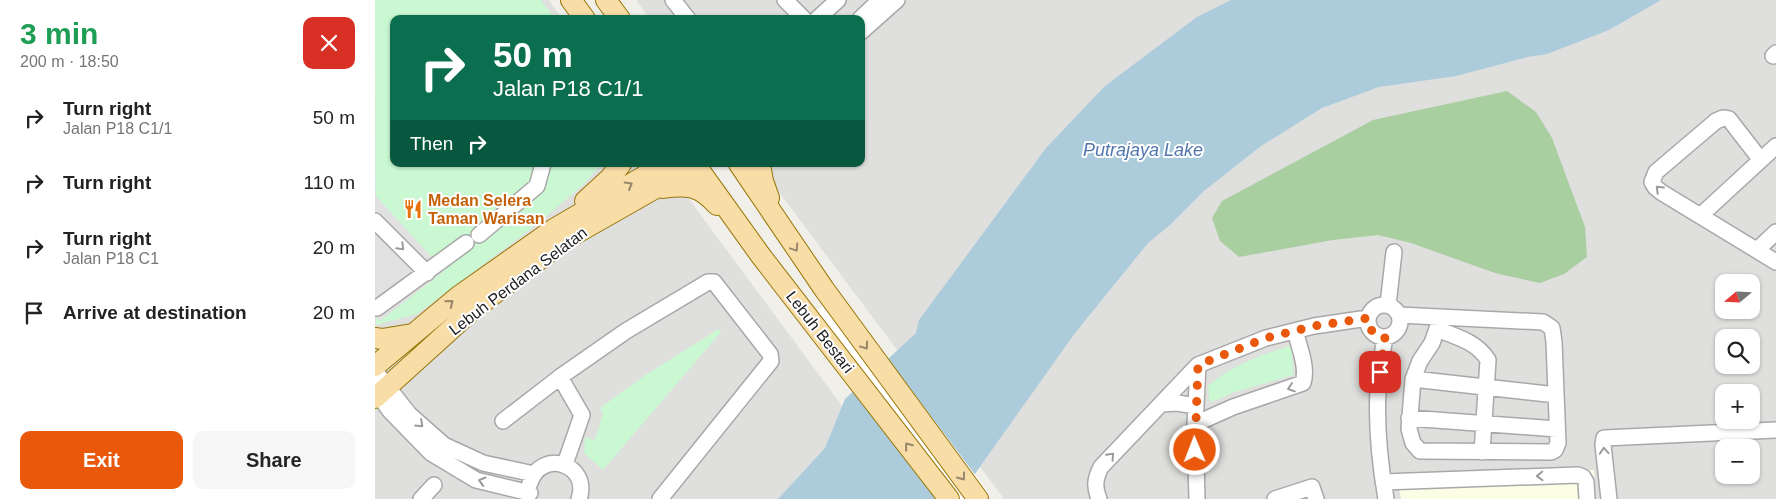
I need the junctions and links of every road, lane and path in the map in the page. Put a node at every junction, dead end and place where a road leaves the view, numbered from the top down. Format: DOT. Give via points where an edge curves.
graph roads {
  1 [pos="571,0"];
  2 [pos="606,0"];
  3 [pos="673,0"];
  4 [pos="785,0"];
  5 [pos="837,0"];
  6 [pos="881,0"];
  7 [pos="897,0"];
  8 [pos="582,15"];
  9 [pos="617,15"];
  10 [pos="686,15"];
  11 [pos="800,15"];
  12 [pos="821,15"];
  13 [pos="864,15"];
  14 [pos="865,28"];
  15 [pos="1776,146"];
  16 [pos="1759,159"];
  17 [pos="542,167"];
  18 [pos="619,167"];
  19 [pos="660,167"];
  20 [pos="691,167"];
  21 [pos="698,167"];
  22 [pos="741,167"];
  23 [pos="761,167"];
  24 [pos="657,188"];
  25 [pos="1700,216"];
  26 [pos="375,221"];
  27 [pos="777,221"];
  28 [pos="554,229"];
  29 [pos="1776,232"];
  30 [pos="1757,250"];
  31 [pos="1394,252"];
  32 [pos="761,256"];
  33 [pos="1776,262"];
  34 [pos="427,273"];
  35 [pos="375,308"];
  36 [pos="1393,310"];
  37 [pos="1368,318"];
  38 [pos="1439,323"];
  39 [pos="1295,330"];
  40 [pos="413,334"];
  41 [pos="1385,337"];
  42 [pos="375,338"];
  43 [pos="1198,365"];
  44 [pos="375,366"];
  45 [pos="375,371"];
  46 [pos="560,377"];
  47 [pos="1413,379"];
  48 [pos="1486,387"];
  49 [pos="379,392"];
  50 [pos="1556,395"];
  51 [pos="1161,404"];
  52 [pos="1196,406"];
  53 [pos="1409,418"];
  54 [pos="503,421"];
  55 [pos="1195,424"];
  56 [pos="1484,424"];
  57 [pos="1557,429"];
  58 [pos="1776,430"];
  59 [pos="1482,452"];
  60 [pos="565,464"];
  61 [pos="534,474"];
  62 [pos="1383,482"];
  63 [pos="434,485"];
  64 [pos="531,496"];
  65 [pos="421,499"];
  66 [pos="579,499"];
  67 [pos="660,499"];
  68 [pos="949,499"];
  69 [pos="978,499"];
  70 [pos="1099,499"];
  71 [pos="1197,499"];
  72 [pos="1275,499"];
  73 [pos="1316,499"];
  74 [pos="1386,499"];
  75 [pos="1587,499"];
  76 [pos="1609,499"];
  1 -- 8 [label="main road"];
  2 -- 9 [label="main road"];
  3 -- 10 [label="street"];
  4 -- 11 [label="street"];
  5 -- 12 [label="street"];
  6 -- 13 [label="street"];
  7 -- 14 [label="street"];
  15 -- 16 [label="street"];
  16 -- 25 [label="street"];
  25 -- 16 [label="street, one-way" via="1655,187 1652,182 1656,172 1723,118 1729,119"];
  17 -- 34 [label="street" via="537,186"];
  18 -- 28 [label="main road" via="611,178"];
  28 -- 19 [label="main road, Lebuh Perdana Selatan, one-way"];
  20 -- 24 [label="main road, Lebuh Perdana Selatan"];
  21 -- 32 [label="main road, Lebuh Bestari"];
  22 -- 27 [label="main road, Lebuh Bestari"];
  23 -- 27 [label="main road"];
  24 -- 32 [label="main road" via="690,186 709,196"];
  24 -- 49 [label="main road, Lebuh Perdana Selatan" via="568,238 470,312"];
  25 -- 30 [label="street"];
  26 -- 34 [label="street, one-way"];
  27 -- 69 [label="main road, Lebuh Bestari, one-way"];
  40 -- 28 [label="main road, Lebuh Perdana Selatan, one-way" via="459,296"];
  29 -- 30 [label="street"];
  30 -- 33 [label="street"];
  31 -- 36 [label="street"];
  68 -- 32 [label="main road, Lebuh Bestari, one-way"];
  34 -- 35 [label="street"];
  36 -- 37 [label="street" via="1383,304 1375,307"];
  36 -- 38 [label="street"];
  36 -- 41 [label="street" via="1400,320 1397,330"];
  37 -- 39 [label="street"];
  37 -- 41 [label="street" via="1374,334"];
  38 -- 47 [label="street"];
  38 -- 48 [label="street" via="1470,342 1488,360"];
  38 -- 50 [label="street" via="1543,322 1548,325 1552,328 1554,342"];
  39 -- 43 [label="street"];
  39 -- 55 [label="street, one-way" via="1303,364 1303,383"];
  40 -- 42 [label="main road"];
  40 -- 44 [label="main road, Lebuh Perdana Selatan"];
  41 -- 62 [label="street" via="1377,414"];
  43 -- 51 [label="street"];
  43 -- 52 [label="street"];
  45 -- 49 [label="street"];
  46 -- 54 [label="street"];
  46 -- 60 [label="street" via="582,416"];
  46 -- 67 [label="street" via="626,331 708,282 714,282 770,354 771,361"];
  47 -- 48 [label="street"];
  47 -- 53 [label="street"];
  48 -- 50 [label="street"];
  48 -- 56 [label="street"];
  49 -- 61 [label="street, one-way" via="444,445 483,463"];
  64 -- 49 [label="street, one-way" via="476,480 431,453 389,411"];
  50 -- 57 [label="street"];
  51 -- 52 [label="street"];
  70 -- 51 [label="street, one-way" via="1095,480 1101,467"];
  52 -- 55 [label="street"];
  53 -- 56 [label="street"];
  53 -- 59 [label="street" via="1413,443 1420,451"];
  55 -- 71 [label="street"];
  56 -- 57 [label="street"];
  56 -- 59 [label="street"];
  57 -- 59 [label="street" via="1558,444 1551,452"];
  76 -- 58 [label="street, one-way" via="1604,438"];
  60 -- 61 [label="street" via="547,464"];
  60 -- 66 [label="street" via="578,476 581,484"];
  61 -- 64 [label="street" via="529,486"];
  62 -- 74 [label="street"];
  75 -- 62 [label="street, one-way" via="1586,482 1583,476 1578,475"];
  63 -- 65 [label="street"];
  72 -- 73 [label="street" via="1312,487"];
}
